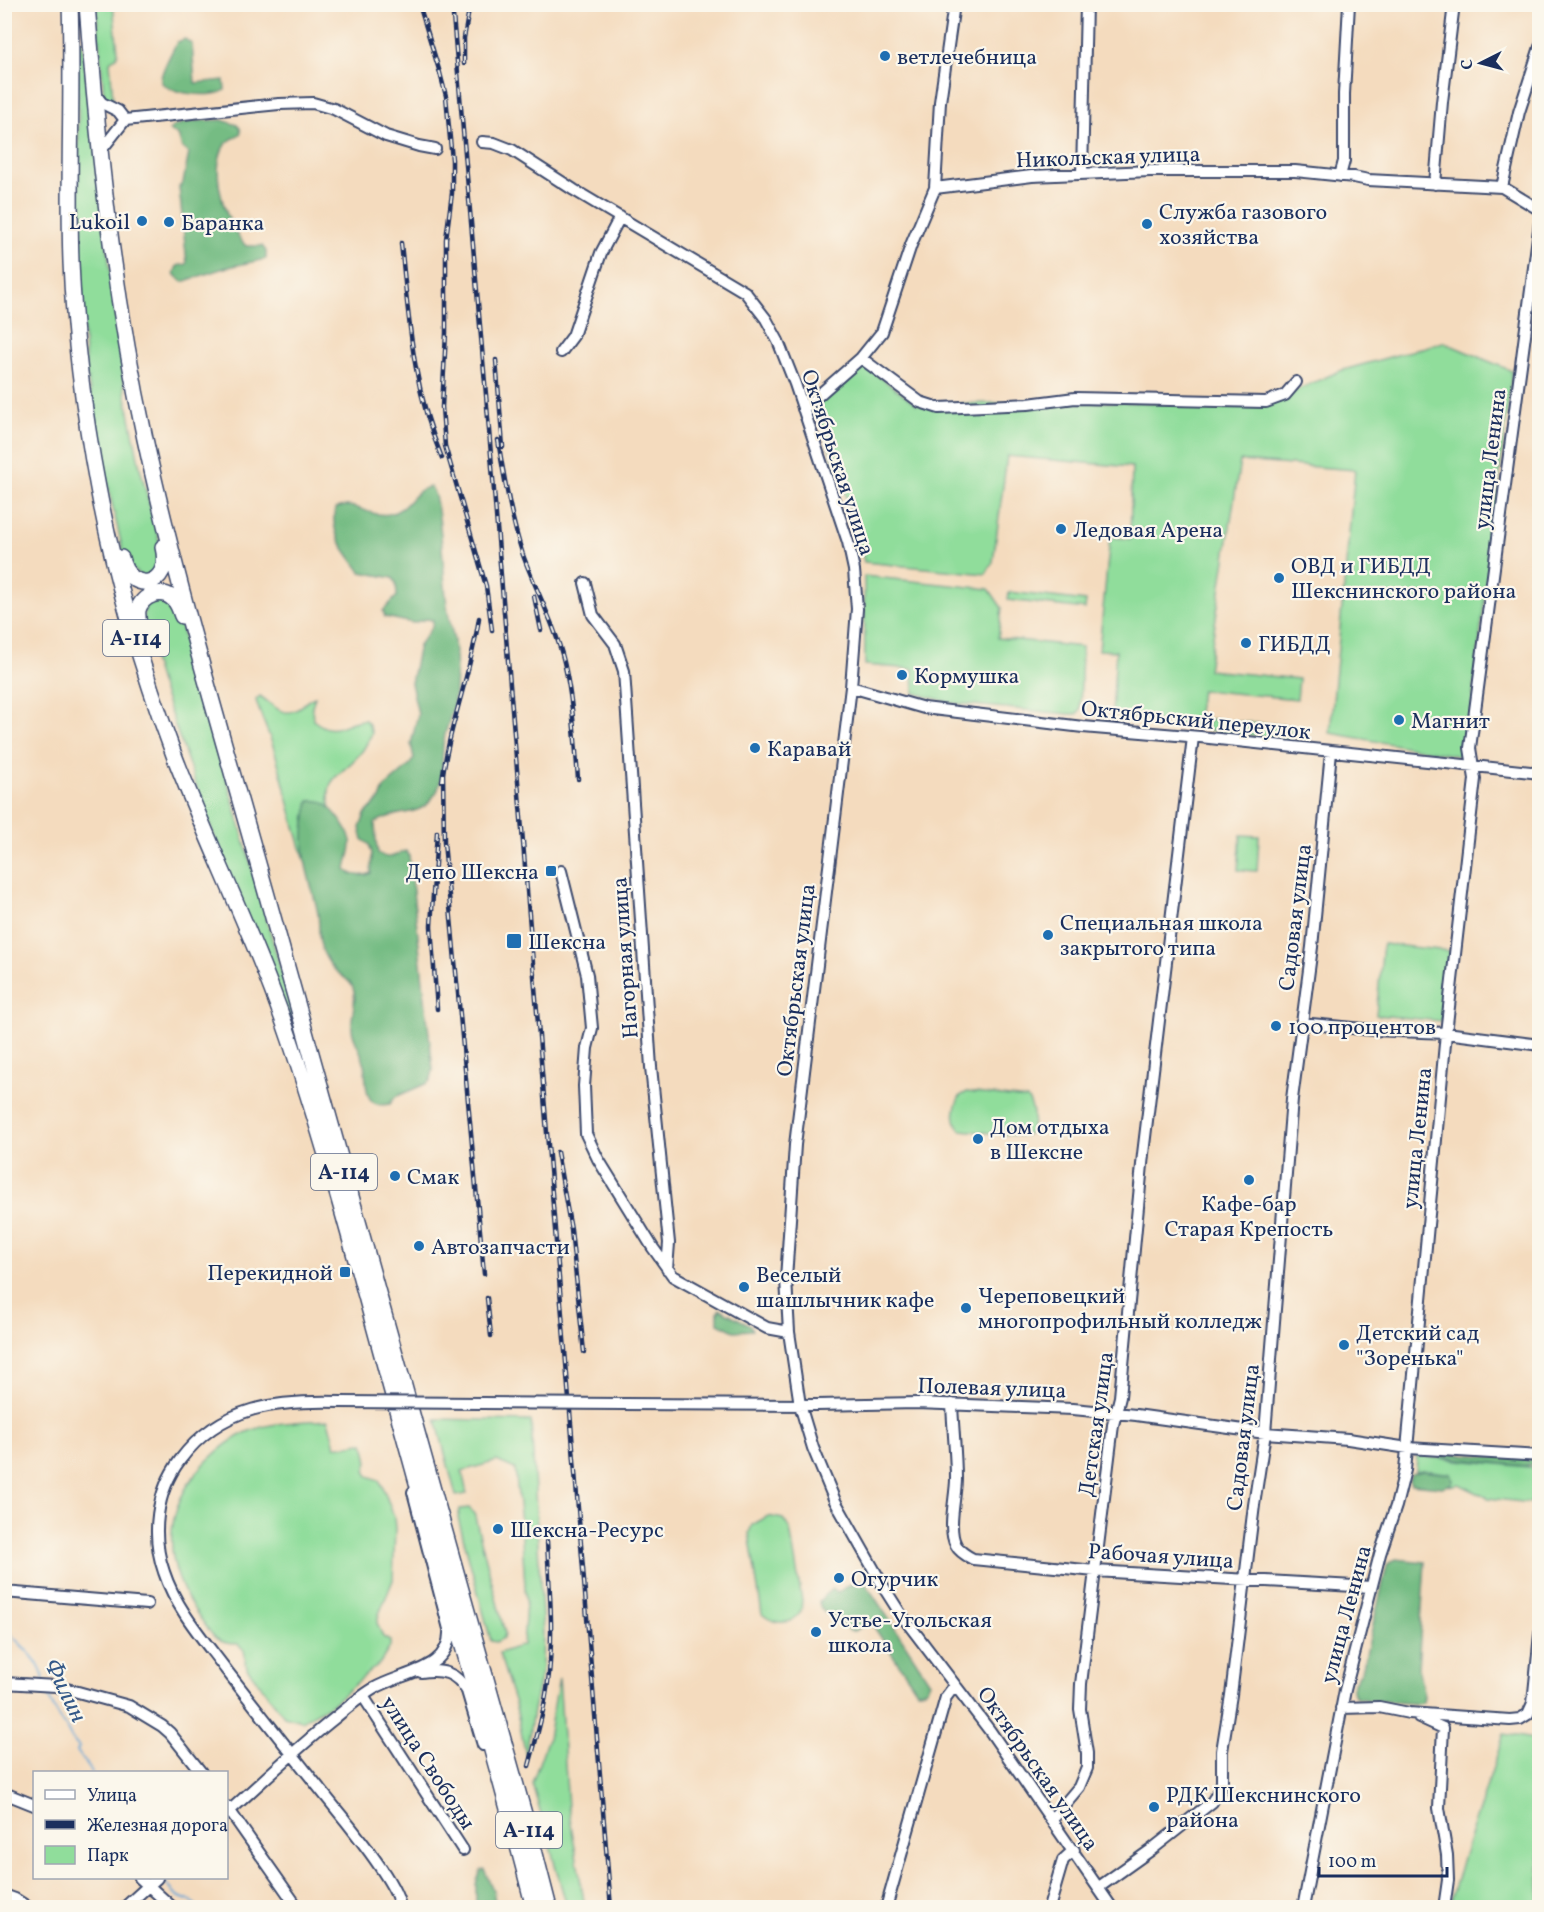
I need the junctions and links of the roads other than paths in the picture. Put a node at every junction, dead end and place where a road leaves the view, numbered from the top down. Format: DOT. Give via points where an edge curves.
graph roads {
  1 [pos="70,4"];
  2 [pos="87,4"];
  3 [pos="954,4"];
  4 [pos="1086,4"];
  5 [pos="1349,4"];
  6 [pos="1454,4"];
  7 [pos="1539,46"];
  8 [pos="94,91"];
  9 [pos="125,120"];
  10 [pos="482,142"];
  11 [pos="435,149"];
  12 [pos="99,153"];
  13 [pos="1082,174"];
  14 [pos="1340,176"];
  15 [pos="1435,184"];
  16 [pos="1502,187"];
  17 [pos="934,188"];
  18 [pos="1539,210"];
  19 [pos="620,217"];
  20 [pos="1539,222"];
  21 [pos="119,300"];
  22 [pos="561,352"];
  23 [pos="861,358"];
  24 [pos="81,371"];
  25 [pos="1296,382"];
  26 [pos="804,410"];
  27 [pos="585,583"];
  28 [pos="851,687"];
  29 [pos="1193,736"];
  30 [pos="1331,752"];
  31 [pos="1473,766"];
  32 [pos="1539,773"];
  33 [pos="234,779"];
  34 [pos="219,865"];
  35 [pos="561,871"];
  36 [pos="1301,1023"];
  37 [pos="1446,1033"];
  38 [pos="1539,1045"];
  39 [pos="667,1269"];
  40 [pos="789,1332"];
  41 [pos="952,1404"];
  42 [pos="800,1405"];
  43 [pos="1116,1413"];
  44 [pos="1265,1433"];
  45 [pos="404,1435"];
  46 [pos="1408,1448"];
  47 [pos="1539,1456"];
  48 [pos="1095,1571"];
  49 [pos="1246,1580"];
  50 [pos="1371,1587"];
  51 [pos="4,1592"];
  52 [pos="147,1604"];
  53 [pos="1539,1634"];
  54 [pos="406,1674"];
  55 [pos="4,1683"];
  56 [pos="955,1685"];
  57 [pos="363,1696"];
  58 [pos="1341,1708"];
  59 [pos="1409,1713"];
  60 [pos="291,1754"];
  61 [pos="199,1771"];
  62 [pos="4,1793"];
  63 [pos="33,1805"];
  64 [pos="228,1811"];
  65 [pos="1052,1819"];
  66 [pos="463,1850"];
  67 [pos="1074,1850"];
  68 [pos="154,1880"];
  69 [pos="1099,1887"];
  70 [pos="4,1895"];
  71 [pos="29,1908"];
  72 [pos="124,1908"];
  73 [pos="173,1908"];
  74 [pos="298,1908"];
  75 [pos="400,1908"];
  76 [pos="527,1908"];
  77 [pos="534,1908"];
  78 [pos="549,1908"];
  79 [pos="886,1908"];
  80 [pos="1049,1908"];
  81 [pos="1112,1908"];
  82 [pos="1303,1908"];
  83 [pos="1444,1908"];
  1 -- 24 [label="highway, А-114" via="71,253"];
  2 -- 8 [label="highway, А-114"];
  3 -- 17 [label="street" via="940,102"];
  4 -- 13 [label="street"];
  5 -- 14 [label="street" via="1344,161"];
  6 -- 15 [label="street"];
  7 -- 16 [label="street"];
  8 -- 9 [label="street" via="99,100"];
  8 -- 12 [label="highway, А-114"];
  9 -- 11 [label="street" via="313,103 386,136"];
  9 -- 12 [label="street"];
  10 -- 19 [label="street, Октябрьская улица" via="512,150"];
  12 -- 21 [label="highway, А-114"];
  13 -- 14 [label="street, Никольская улица" via="1294,171"];
  13 -- 17 [label="street, Никольская улица"];
  14 -- 15 [label="street, Никольская улица"];
  15 -- 16 [label="street, Никольская улица"];
  16 -- 18 [label="street, Никольская улица"];
  17 -- 23 [label="street" via="882,332"];
  19 -- 22 [label="street" via="601,253 573,336"];
  19 -- 26 [label="street, Октябрьская улица" via="745,292 778,341"];
  20 -- 31 [label="street, улица Ленина" via="1470,748"];
  21 -- 24 [label="highway, А-114" via="133,414 166,563 163,572 153,580 135,580 122,564"];
  21 -- 33 [label="highway, А-114" via="157,494"];
  23 -- 25 [label="street" via="920,402 939,408 1075,398 1266,402 1285,395"];
  23 -- 26 [label="street"];
  24 -- 34 [label="highway, А-114" via="99,494 132,626 169,739"];
  26 -- 28 [label="street, Октябрьская улица" via="854,570 857,622"];
  27 -- 39 [label="street, Нагорная улица" via="593,615 615,644 624,671 651,1067 669,1243"];
  28 -- 29 [label="street, Октябрьский переулок" via="924,708"];
  28 -- 40 [label="street, Октябрьская улица" via="795,1145 786,1279"];
  29 -- 30 [label="street, Октябрьский переулок"];
  29 -- 43 [label="street, Детская улица"];
  30 -- 31 [label="street, Октябрьский переулок"];
  30 -- 36 [label="street, Садовая улица"];
  31 -- 32 [label="street, Октябрьский переулок"];
  31 -- 37 [label="street, улица Ленина" via="1475,779"];
  33 -- 34 [label="highway, А-114" via="178,605 168,595 150,596 139,607 139,625"];
  33 -- 78 [label="highway, А-114"];
  34 -- 45 [label="highway, А-114" via="293,1049"];
  35 -- 39 [label="street" via="587,975 592,1028 584,1086 586,1134"];
  36 -- 37 [label="street"];
  36 -- 44 [label="street, Садовая улица"];
  37 -- 38 [label="street"];
  37 -- 46 [label="street, улица Ленина"];
  39 -- 40 [label="street" via="681,1281 767,1328"];
  40 -- 42 [label="street, Октябрьская улица"];
  41 -- 42 [label="street, Полевая улица"];
  41 -- 43 [label="street, Полевая улица"];
  41 -- 48 [label="street, Рабочая улица" via="955,1544 974,1559"];
  42 -- 56 [label="street, Октябрьская улица" via="825,1479 852,1533 900,1613"];
  42 -- 60 [label="street, Полевая улица, bridge" via="293,1403 249,1410 216,1425 197,1440 166,1484 158,1514 160,1558 174,1596 199,1634"];
  43 -- 44 [label="street, Полевая улица"];
  43 -- 48 [label="street, Детская улица"];
  44 -- 46 [label="street, Полевая улица"];
  44 -- 49 [label="street, Садовая улица"];
  45 -- 54 [label="street" via="415,1503 450,1638 439,1659"];
  45 -- 77 [label="highway, А-114"];
  46 -- 47 [label="street, Полевая улица"];
  46 -- 50 [label="street, улица Ленина" via="1402,1486"];
  48 -- 49 [label="street, Рабочая улица"];
  48 -- 65 [label="street, Детская улица" via="1080,1692 1087,1768 1075,1793"];
  49 -- 50 [label="street, Рабочая улица"];
  49 -- 69 [label="street, Садовая улица" via="1219,1791 1212,1802"];
  50 -- 58 [label="street, улица Ленина"];
  51 -- 52 [label="street"];
  53 -- 59 [label="street" via="1532,1708 1520,1719"];
  54 -- 57 [label="street"];
  54 -- 76 [label="street" via="445,1671 458,1678 467,1691"];
  55 -- 61 [label="street" via="56,1686 129,1706 170,1733"];
  56 -- 65 [label="street, Октябрьская улица"];
  56 -- 79 [label="street" via="946,1697"];
  57 -- 60 [label="street"];
  57 -- 66 [label="street, улица Свободы"];
  58 -- 59 [label="street" via="1379,1707"];
  58 -- 82 [label="street, улица Ленина"];
  59 -- 83 [label="street" via="1443,1728 1439,1808 1448,1855"];
  60 -- 64 [label="street"];
  60 -- 75 [label="street, Полевая улица" via="361,1840 396,1893"];
  62 -- 63 [label="street"];
  64 -- 74 [label="street"];
  65 -- 67 [label="street, Октябрьская улица"];
  67 -- 69 [label="street, Октябрьская улица"];
  67 -- 80 [label="street" via="1063,1860"];
  68 -- 72 [label="street"];
  68 -- 73 [label="street"];
  69 -- 81 [label="street, Октябрьская улица"];
  70 -- 71 [label="street"];
}
